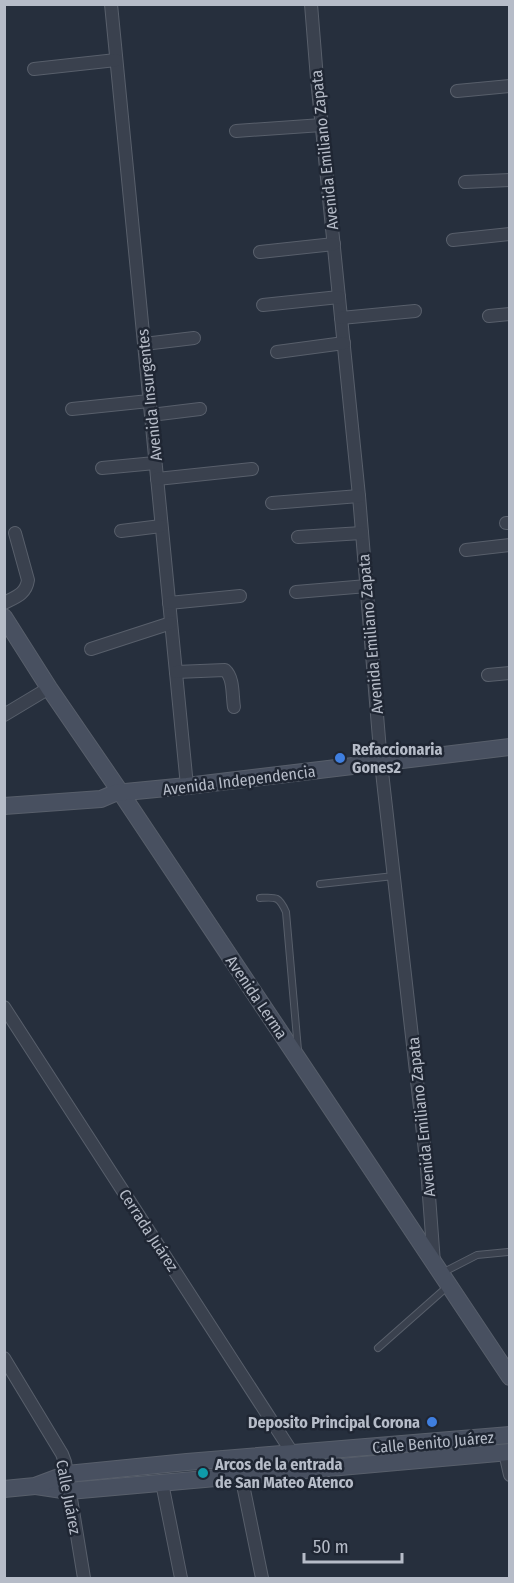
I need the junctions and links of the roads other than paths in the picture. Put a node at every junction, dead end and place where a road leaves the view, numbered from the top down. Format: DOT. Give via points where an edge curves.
graph roads {
  1 [pos="111,4"];
  2 [pos="311,4"];
  3 [pos="116,60"];
  4 [pos="34,69"];
  5 [pos="510,86"];
  6 [pos="457,91"];
  7 [pos="322,125"];
  8 [pos="236,130"];
  9 [pos="510,180"];
  10 [pos="465,182"];
  11 [pos="510,234"];
  12 [pos="453,240"];
  13 [pos="334,244"];
  14 [pos="260,252"];
  15 [pos="339,297"];
  16 [pos="263,305"];
  17 [pos="415,311"];
  18 [pos="510,314"];
  19 [pos="489,316"];
  20 [pos="341,318"];
  21 [pos="194,338"];
  22 [pos="344,343"];
  23 [pos="144,344"];
  24 [pos="277,352"];
  25 [pos="149,401"];
  26 [pos="72,409"];
  27 [pos="200,409"];
  28 [pos="151,416"];
  29 [pos="155,463"];
  30 [pos="102,468"];
  31 [pos="252,469"];
  32 [pos="157,479"];
  33 [pos="359,496"];
  34 [pos="272,503"];
  35 [pos="161,526"];
  36 [pos="122,531"];
  37 [pos="15,533"];
  38 [pos="362,533"];
  39 [pos="298,537"];
  40 [pos="510,545"];
  41 [pos="466,550"];
  42 [pos="367,586"];
  43 [pos="296,592"];
  44 [pos="240,596"];
  45 [pos="4,603"];
  46 [pos="169,603"];
  47 [pos="4,617"];
  48 [pos="171,622"];
  49 [pos="91,650"];
  50 [pos="176,672"];
  51 [pos="510,673"];
  52 [pos="488,675"];
  53 [pos="43,692"];
  54 [pos="234,707"];
  55 [pos="4,715"];
  56 [pos="510,747"];
  57 [pos="381,763"];
  58 [pos="187,786"];
  59 [pos="112,795"];
  60 [pos="4,806"];
  61 [pos="394,876"];
  62 [pos="320,884"];
  63 [pos="260,898"];
  64 [pos="4,1006"];
  65 [pos="298,1059"];
  66 [pos="508,1252"];
  67 [pos="442,1273"];
  68 [pos="378,1348"];
  69 [pos="4,1358"];
  70 [pos="510,1377"];
  71 [pos="510,1435"];
  72 [pos="507,1453"];
  73 [pos="293,1454"];
  74 [pos="67,1474"];
  75 [pos="241,1475"];
  76 [pos="510,1475"];
  77 [pos="162,1483"];
  78 [pos="35,1486"];
  79 [pos="4,1489"];
  80 [pos="69,1491"];
  81 [pos="84,1578"];
  82 [pos="181,1578"];
  83 [pos="262,1578"];
  1 -- 3 [label="street, Avenida Insurgentes"];
  2 -- 7 [label="street, Avenida Emiliano Zapata"];
  3 -- 4 [label="street"];
  3 -- 23 [label="street, Avenida Insurgentes"];
  5 -- 6 [label="street"];
  7 -- 8 [label="street"];
  7 -- 13 [label="street, Avenida Emiliano Zapata"];
  9 -- 10 [label="street"];
  11 -- 12 [label="street"];
  13 -- 14 [label="street"];
  13 -- 15 [label="street, Avenida Emiliano Zapata"];
  15 -- 16 [label="street"];
  15 -- 20 [label="street, Avenida Emiliano Zapata"];
  17 -- 20 [label="street"];
  18 -- 19 [label="street"];
  20 -- 22 [label="street, Avenida Emiliano Zapata"];
  21 -- 23 [label="street"];
  22 -- 24 [label="street"];
  22 -- 33 [label="street, Avenida Emiliano Zapata"];
  23 -- 25 [label="street, Avenida Insurgentes"];
  25 -- 26 [label="street"];
  25 -- 28 [label="street, Avenida Insurgentes"];
  27 -- 28 [label="street"];
  28 -- 29 [label="street, Avenida Insurgentes"];
  29 -- 30 [label="street"];
  29 -- 32 [label="street, Avenida Insurgentes"];
  31 -- 32 [label="street"];
  32 -- 35 [label="street, Avenida Insurgentes"];
  33 -- 34 [label="street"];
  33 -- 38 [label="street, Avenida Emiliano Zapata"];
  35 -- 36 [label="street"];
  35 -- 46 [label="street, Avenida Insurgentes"];
  37 -- 45 [label="street" via="27,587"];
  38 -- 39 [label="street"];
  38 -- 42 [label="street, Avenida Emiliano Zapata"];
  40 -- 41 [label="street"];
  42 -- 43 [label="street"];
  42 -- 57 [label="street, Avenida Emiliano Zapata"];
  44 -- 46 [label="street"];
  46 -- 48 [label="street, Avenida Insurgentes"];
  47 -- 53 [label="main road, Avenida Lerma"];
  48 -- 49 [label="street"];
  48 -- 50 [label="street, Avenida Insurgentes"];
  50 -- 54 [label="street" via="228,672"];
  50 -- 58 [label="street, Avenida Insurgentes"];
  51 -- 52 [label="street"];
  53 -- 55 [label="street"];
  53 -- 59 [label="main road, Avenida Lerma"];
  56 -- 57 [label="main road, Avenida Independencia"];
  57 -- 58 [label="main road, Avenida Independencia"];
  57 -- 61 [label="street, Avenida Emiliano Zapata"];
  58 -- 59 [label="main road, Avenida Independencia"];
  59 -- 60 [label="main road, Avenida Independencia"];
  59 -- 65 [label="main road, Avenida Lerma"];
  61 -- 62 [label="lane"];
  61 -- 67 [label="street, Avenida Emiliano Zapata"];
  63 -- 65 [label="lane" via="276,897 286,912"];
  64 -- 73 [label="street, Cerrada Juárez"];
  65 -- 67 [label="main road, Avenida Lerma"];
  66 -- 67 [label="lane" via="477,1255"];
  67 -- 68 [label="lane"];
  67 -- 70 [label="main road, Avenida Lerma"];
  69 -- 74 [label="street, Calle Juárez" via="62,1454"];
  71 -- 73 [label="main road, Calle Benito Juárez"];
  72 -- 75 [label="main road, Calle Benito Juárez"];
  72 -- 76 [label="street"];
  73 -- 74 [label="main road, Calle Benito Juárez"];
  74 -- 78 [label="main road, Calle Benito Juárez"];
  74 -- 80 [label="street, Calle Juárez"];
  75 -- 77 [label="main road, Calle Benito Juárez"];
  75 -- 83 [label="street"];
  77 -- 80 [label="main road, Calle Benito Juárez"];
  77 -- 82 [label="street"];
  78 -- 79 [label="main road, Calle Benito Juárez"];
  78 -- 80 [label="main road, Calle Benito Juárez"];
  80 -- 81 [label="street, Calle Juárez"];
}
